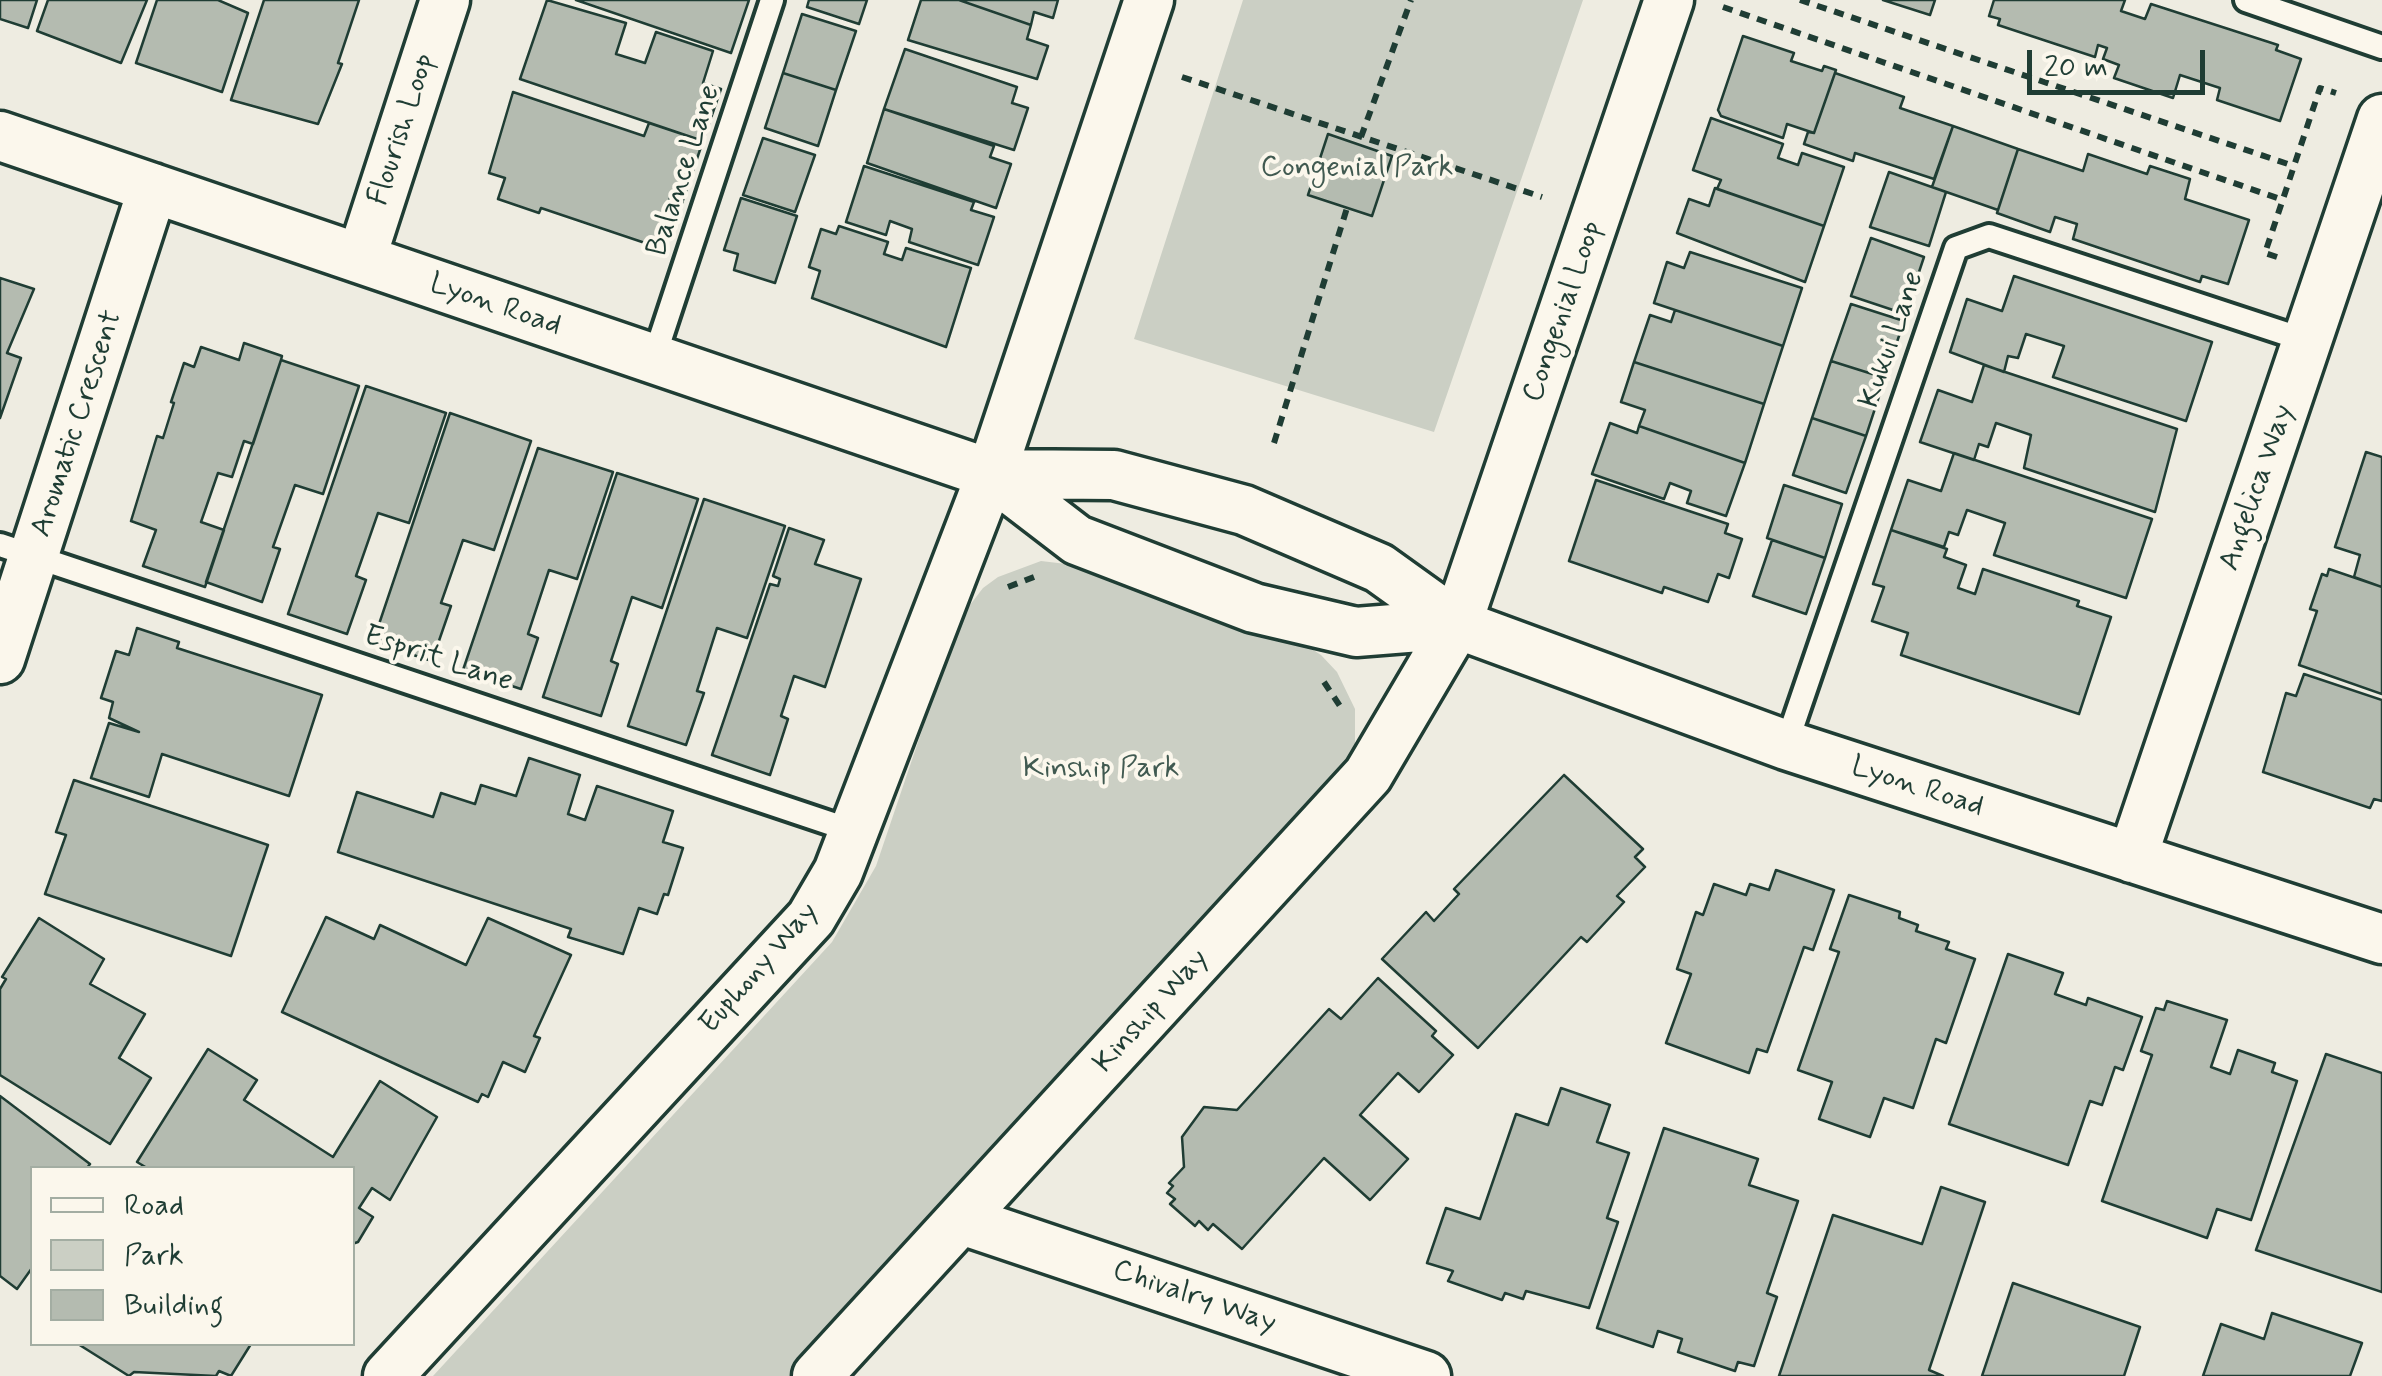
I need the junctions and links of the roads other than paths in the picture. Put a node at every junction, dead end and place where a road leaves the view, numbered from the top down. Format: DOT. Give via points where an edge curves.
graph roads {
  1 [pos="445,0"];
  2 [pos="772,0"];
  3 [pos="1149,0"];
  4 [pos="1669,0"];
  5 [pos="2246,0"];
  6 [pos="2382,47"];
  7 [pos="2382,119"];
  8 [pos="0,136"];
  9 [pos="154,188"];
  10 [pos="2371,194"];
  11 [pos="361,260"];
  12 [pos="2308,341"];
  13 [pos="653,361"];
  14 [pos="991,474"];
  15 [pos="18,551"];
  16 [pos="1457,624"];
  17 [pos="0,658"];
  18 [pos="1786,745"];
  19 [pos="856,832"];
  20 [pos="2132,858"];
  21 [pos="2382,939"];
  22 [pos="962,1220"];
  23 [pos="388,1376"];
  24 [pos="818,1376"];
  25 [pos="1426,1376"];
  1 -- 11 [label="street, Flourish Loop"];
  2 -- 13 [label="lane, Balance Lane"];
  3 -- 14 [label="street"];
  4 -- 16 [label="street, Congenial Loop"];
  5 -- 6 [label="lane"];
  7 -- 10 [label="street, Angelica Way"];
  8 -- 9 [label="street, Lyon Road"];
  9 -- 11 [label="street, Lyon Road"];
  9 -- 15 [label="street, Aromatic Crescent"];
  10 -- 12 [label="street, Angelica Way"];
  11 -- 13 [label="street, Lyon Road"];
  12 -- 18 [label="lane, Kukui Lane" via="1989,236 1956,248"];
  12 -- 20 [label="street, Angelica Way"];
  13 -- 14 [label="street, Lyon Road"];
  14 -- 16 [label="street, Lyon Road" via="1114,475 1244,510 1379,568"];
  14 -- 16 [label="street, Lyon Road" via="1077,540 1254,608 1356,632"];
  14 -- 19 [label="street, Euphony Way"];
  15 -- 17 [label="street, Aromatic Crescent"];
  15 -- 19 [label="lane, Esprit Lane"];
  16 -- 18 [label="street, Lyon Road"];
  16 -- 22 [label="street, Kinship Way" via="1368,775"];
  18 -- 20 [label="street, Lyon Road"];
  19 -- 23 [label="street, Euphony Way" via="811,918"];
  20 -- 21 [label="street, Lyon Road"];
  22 -- 24 [label="street, Kinship Way"];
  22 -- 25 [label="street, Chivalry Way"];
}
